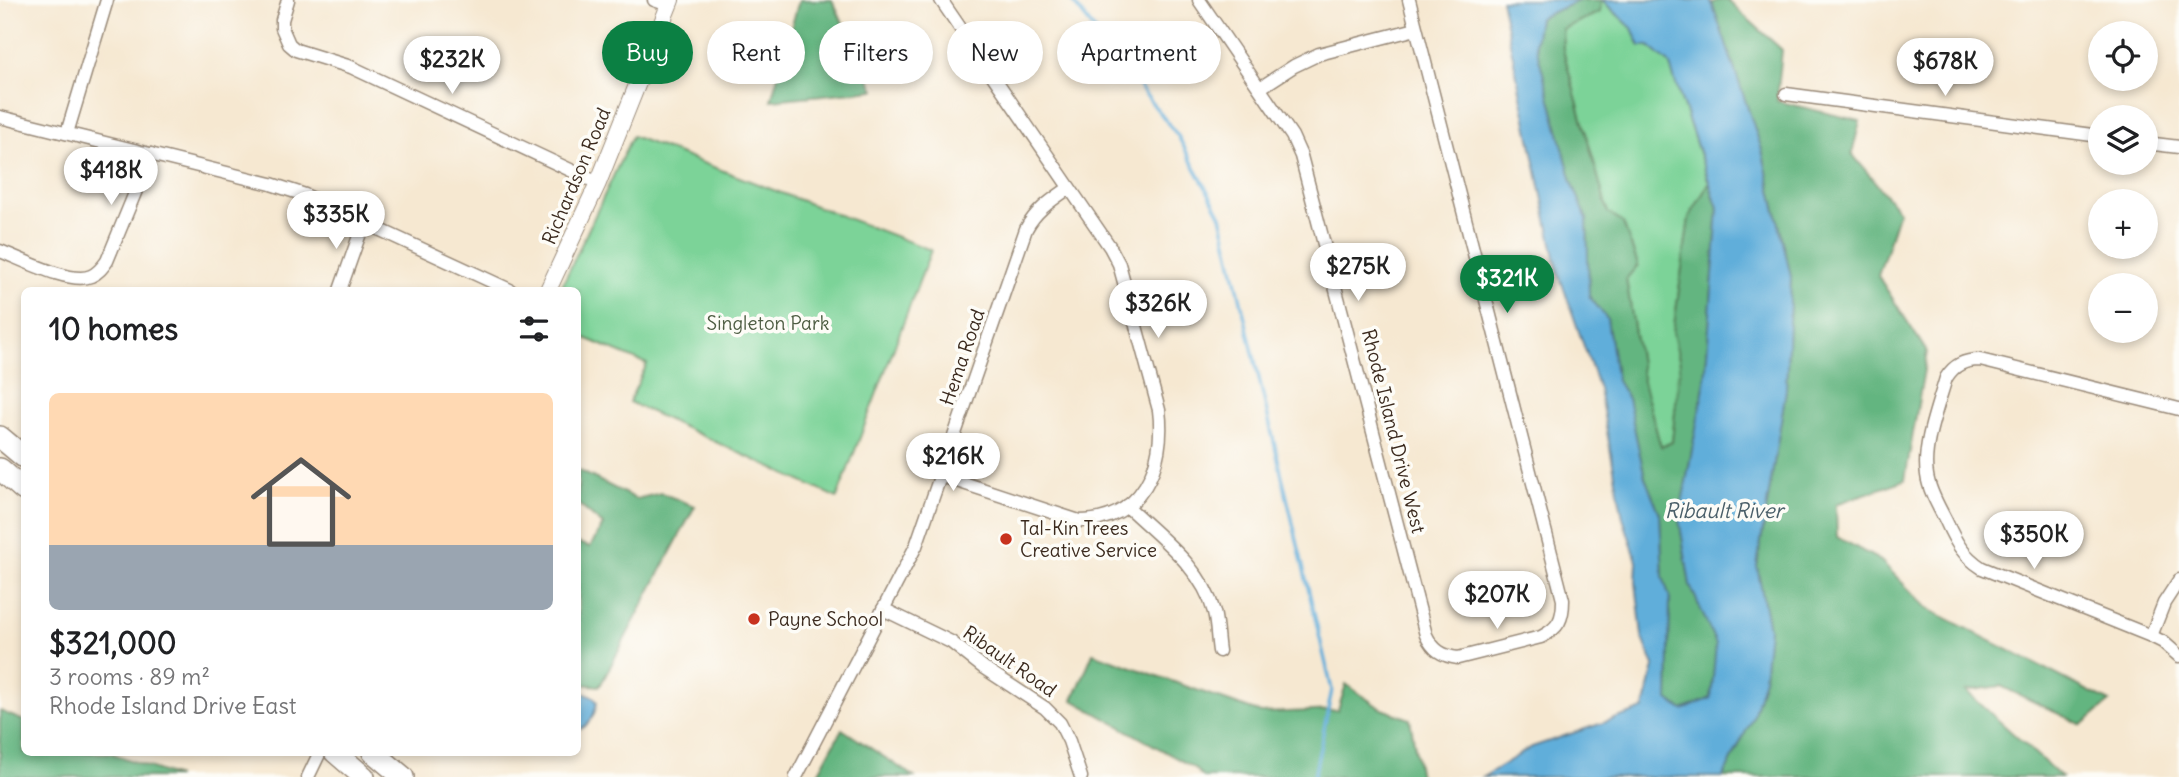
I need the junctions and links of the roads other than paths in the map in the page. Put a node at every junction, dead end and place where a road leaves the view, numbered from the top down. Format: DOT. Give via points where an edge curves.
graph roads {
  1 [pos="107,0"];
  2 [pos="288,0"];
  3 [pos="941,0"];
  4 [pos="1199,0"];
  5 [pos="1409,0"];
  6 [pos="665,2"];
  7 [pos="1416,29"];
  8 [pos="1259,88"];
  9 [pos="1786,94"];
  10 [pos="0,117"];
  11 [pos="67,133"];
  12 [pos="2088,134"];
  13 [pos="2158,144"];
  14 [pos="2179,147"];
  15 [pos="151,153"];
  16 [pos="598,183"];
  17 [pos="1069,188"];
  18 [pos="364,222"];
  19 [pos="0,251"];
  20 [pos="341,287"];
  21 [pos="504,287"];
  22 [pos="549,287"];
  23 [pos="2179,409"];
  24 [pos="0,437"];
  25 [pos="21,454"];
  26 [pos="0,469"];
  27 [pos="942,476"];
  28 [pos="21,481"];
  29 [pos="1127,506"];
  30 [pos="2179,580"];
  31 [pos="883,609"];
  32 [pos="2151,636"];
  33 [pos="1219,651"];
  34 [pos="2179,656"];
  35 [pos="318,756"];
  36 [pos="340,756"];
  37 [pos="378,756"];
  38 [pos="308,777"];
  39 [pos="365,777"];
  40 [pos="402,777"];
  41 [pos="796,777"];
  42 [pos="1080,777"];
  1 -- 11 [label="street"];
  2 -- 16 [label="street" via="282,20 284,36 296,50 351,67"];
  3 -- 17 [label="street"];
  4 -- 8 [label="street, Rhode Island Drive West"];
  5 -- 7 [label="street"];
  6 -- 16 [label="street, Richardson Road"];
  7 -- 8 [label="street" via="1319,54"];
  7 -- 8 [label="street, Rhode Island Drive West" via="1563,600 1558,626 1541,637 1458,658 1436,650 1426,635 1309,180 1292,136"];
  9 -- 12 [label="street"];
  10 -- 11 [label="street"];
  11 -- 15 [label="street"];
  13 -- 14 [label="street"];
  15 -- 18 [label="street" via="306,195"];
  15 -- 19 [label="street" via="107,261 91,276 72,278"];
  16 -- 22 [label="street, Richardson Road"];
  17 -- 27 [label="street, Hema Road" via="1032,217 1026,229"];
  17 -- 29 [label="street" via="1119,264 1159,410 1160,451 1141,493"];
  18 -- 20 [label="street"];
  18 -- 21 [label="street"];
  23 -- 32 [label="street" via="1970,360 1959,363 1945,378 1926,461 1932,492 1954,539 1970,560"];
  24 -- 25 [label="highway"];
  26 -- 28 [label="highway"];
  27 -- 29 [label="street" via="1079,521 1112,516"];
  27 -- 31 [label="street, Hema Road" via="916,546"];
  29 -- 33 [label="street" via="1197,576 1214,613"];
  30 -- 32 [label="street"];
  31 -- 41 [label="street, Hema Road"];
  31 -- 42 [label="street, Ribault Road" via="951,642 1045,708 1060,723"];
  32 -- 34 [label="street"];
  35 -- 38 [label="street"];
  36 -- 39 [label="highway"];
  37 -- 40 [label="highway"];
}
